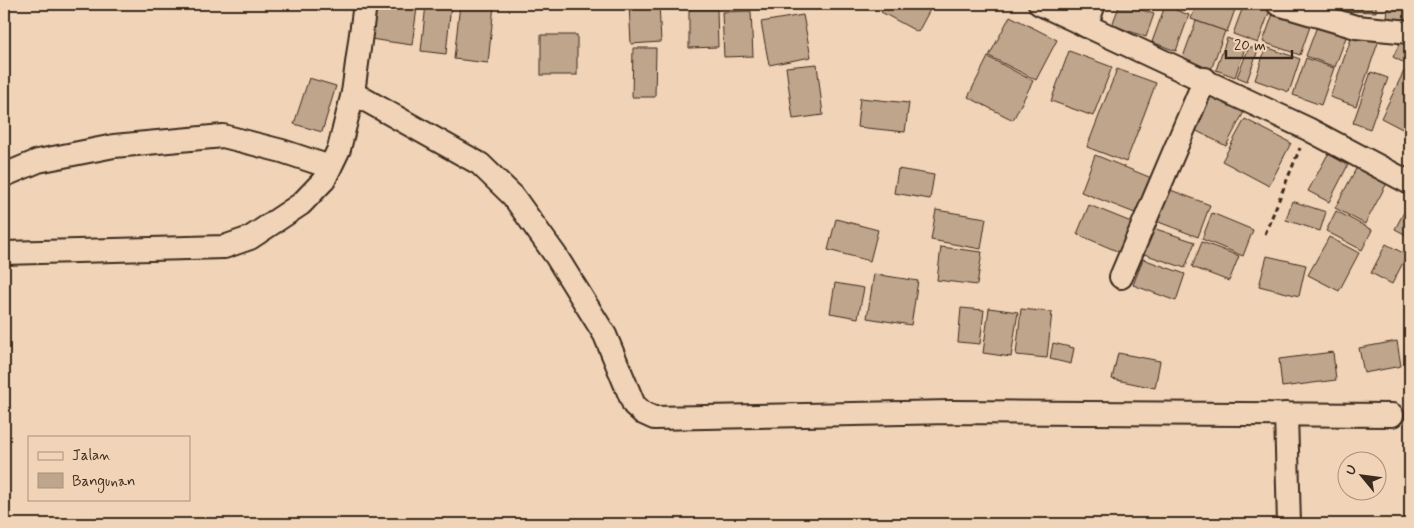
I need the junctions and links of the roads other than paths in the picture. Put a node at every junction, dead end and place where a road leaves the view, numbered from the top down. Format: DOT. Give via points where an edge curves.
graph roads {
  1 [pos="365,4"];
  2 [pos="1040,4"];
  3 [pos="1094,4"];
  4 [pos="1278,4"];
  5 [pos="1086,26"];
  6 [pos="1410,32"];
  7 [pos="1204,80"];
  8 [pos="353,94"];
  9 [pos="330,167"];
  10 [pos="7,174"];
  11 [pos="1410,183"];
  12 [pos="4,253"];
  13 [pos="1121,277"];
  14 [pos="1392,415"];
  15 [pos="1286,422"];
  16 [pos="1289,524"];
  1 -- 8 [label="street"];
  2 -- 5 [label="street"];
  3 -- 5 [label="street"];
  4 -- 6 [label="street" via="1356,26"];
  5 -- 7 [label="street"];
  7 -- 11 [label="street" via="1308,129"];
  7 -- 13 [label="street"];
  8 -- 9 [label="street" via="339,149"];
  8 -- 15 [label="street" via="480,164 514,196 605,335 634,405 654,418 950,412"];
  9 -- 10 [label="street" via="223,136 114,146 38,161"];
  9 -- 12 [label="street" via="324,180 302,204 250,238 224,247"];
  14 -- 15 [label="street"];
  15 -- 16 [label="street"];
}
